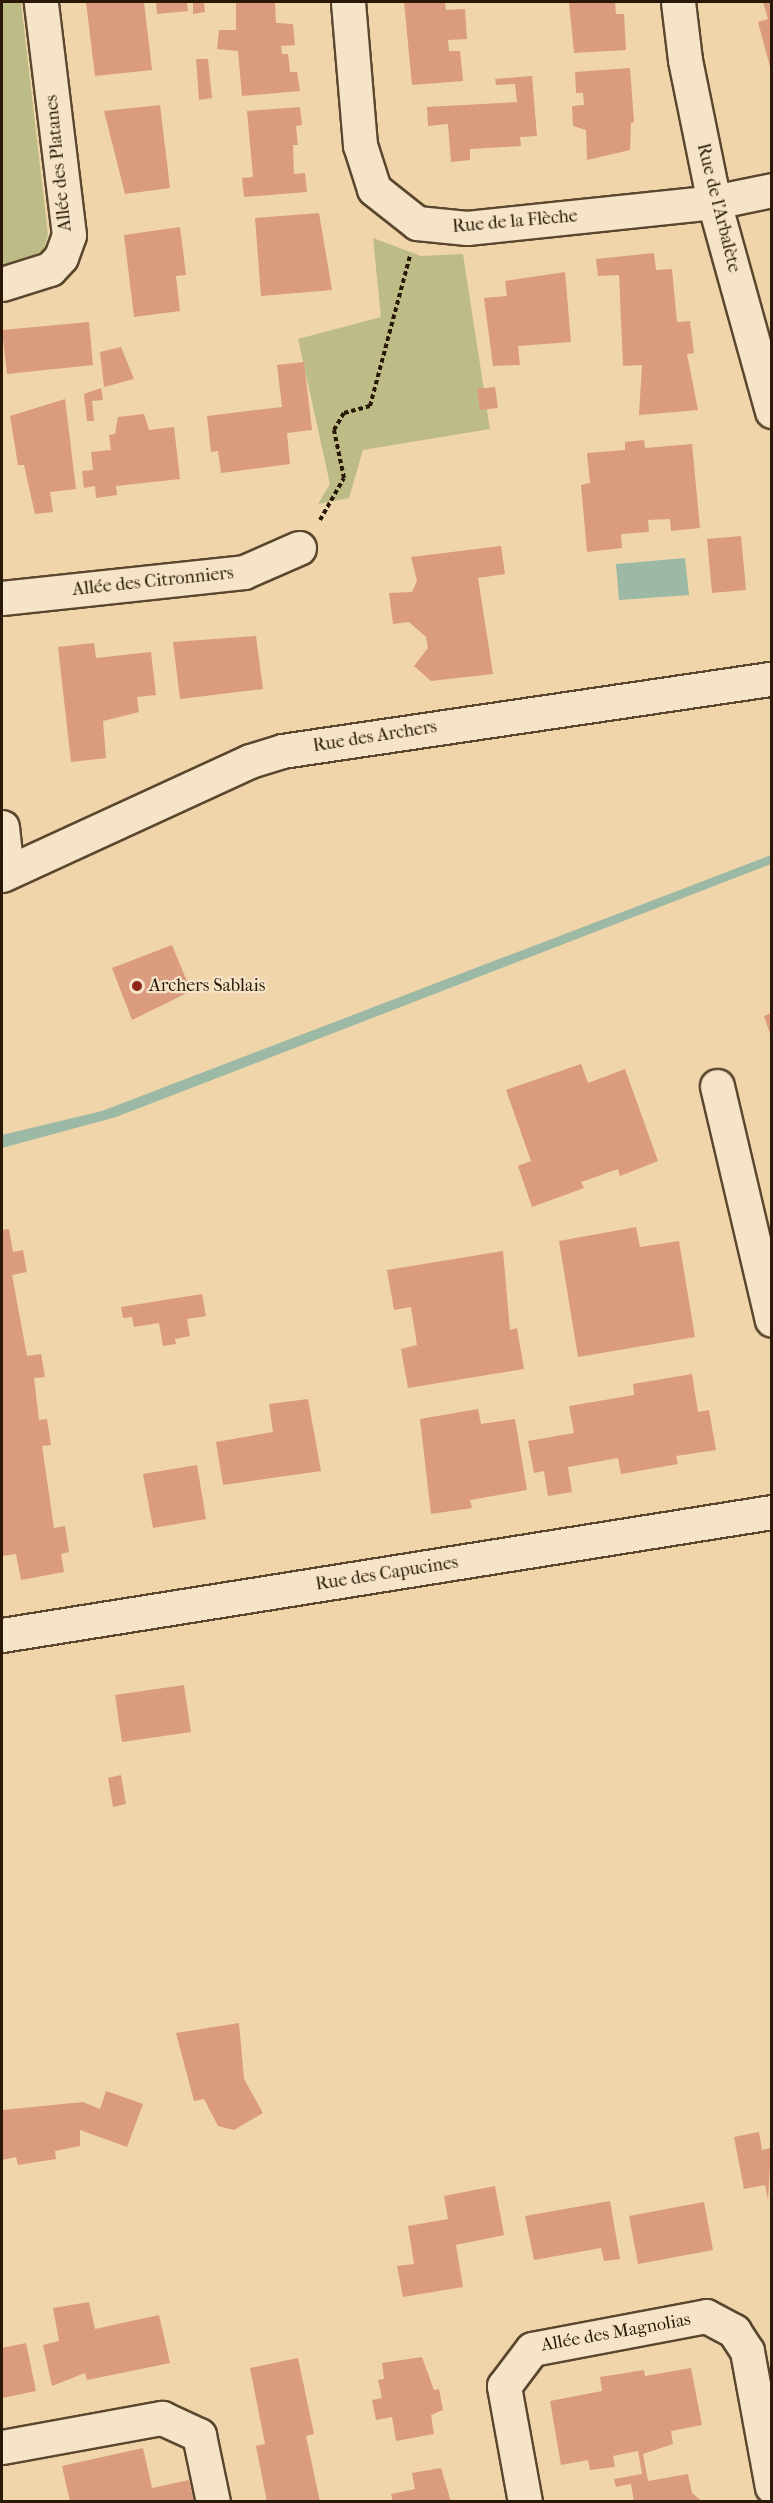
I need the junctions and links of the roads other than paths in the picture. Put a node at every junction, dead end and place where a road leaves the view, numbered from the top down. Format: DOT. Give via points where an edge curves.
graph roads {
  1 [pos="41,2"];
  2 [pos="348,2"];
  3 [pos="678,2"];
  4 [pos="771,190"];
  5 [pos="714,202"];
  6 [pos="2,284"];
  7 [pos="771,411"];
  8 [pos="299,548"];
  9 [pos="2,598"];
  10 [pos="771,678"];
  11 [pos="2,827"];
  12 [pos="4,874"];
  13 [pos="717,1086"];
  14 [pos="771,1320"];
  15 [pos="771,1512"];
  16 [pos="2,1635"];
  17 [pos="2,2447"];
  18 [pos="771,2487"];
  19 [pos="213,2502"];
  20 [pos="525,2502"];
  1 -- 6 [label="street, Allée des Platanes" via="69,235 61,257 50,269"];
  2 -- 5 [label="street, Rue de la Flèche" via="360,145 374,189 417,224 466,228"];
  3 -- 5 [label="street, Rue de l’Arbalète" via="685,60"];
  4 -- 5 [label="street, Rue de la Flèche"];
  5 -- 7 [label="street, Rue de l’Arbalète"];
  8 -- 9 [label="street, Allée des Citronniers" via="244,572"];
  10 -- 12 [label="street, Rue des Archers" via="282,751 208,780"];
  11 -- 12 [label="street"];
  13 -- 14 [label="street"];
  15 -- 16 [label="street, Rue des Capucines"];
  17 -- 19 [label="street" via="162,2418 199,2435"];
  18 -- 20 [label="street, Allée des Magnolias" via="747,2351 734,2331 706,2316 532,2349 504,2386"];
}
